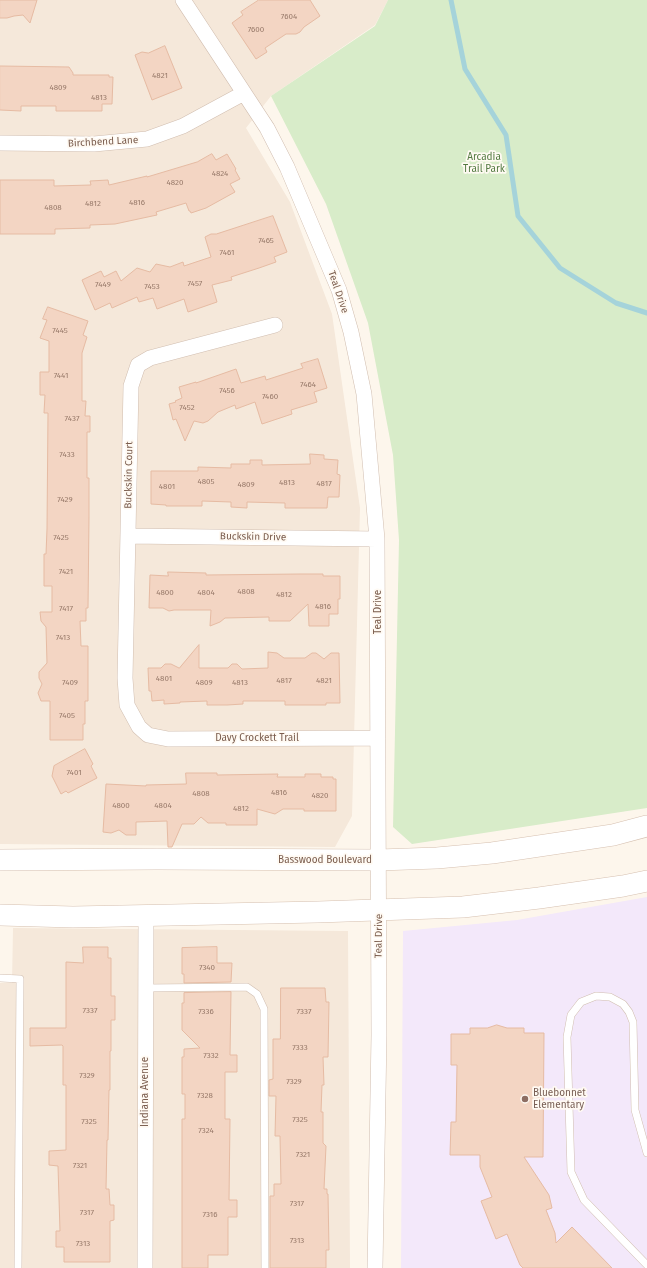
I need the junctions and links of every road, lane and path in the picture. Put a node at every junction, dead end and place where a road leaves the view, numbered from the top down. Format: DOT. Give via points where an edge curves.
graph roads {
  1 [pos="187,2"];
  2 [pos="244,93"];
  3 [pos="0,143"];
  4 [pos="275,325"];
  5 [pos="128,536"];
  6 [pos="378,539"];
  7 [pos="139,727"];
  8 [pos="378,738"];
  9 [pos="647,826"];
  10 [pos="0,860"];
  11 [pos="379,860"];
  12 [pos="647,881"];
  13 [pos="379,910"];
  14 [pos="0,915"];
  15 [pos="146,915"];
  16 [pos="0,978"];
  17 [pos="145,988"];
  18 [pos="647,1153"];
  19 [pos="647,1264"];
  20 [pos="18,1268"];
  21 [pos="145,1268"];
  22 [pos="265,1268"];
  23 [pos="375,1268"];
  1 -- 2 [label="street, Teal Drive"];
  2 -- 3 [label="street, Birchbend Lane" via="183,126 147,139 94,144"];
  2 -- 6 [label="street, Teal Drive" via="267,128 287,167 339,290 364,394"];
  4 -- 5 [label="street, Buckskin Court" via="150,358 138,365 131,386"];
  5 -- 6 [label="street, Buckskin Drive"];
  5 -- 7 [label="street, Buckskin Court" via="125,678 127,705"];
  6 -- 8 [label="street, Teal Drive"];
  7 -- 8 [label="street, Davy Crockett Trail" via="148,735 168,739"];
  8 -- 11 [label="street, Teal Drive"];
  9 -- 11 [label="main road, Basswood Boulevard" via="613,835 492,853"];
  10 -- 11 [label="main road, Basswood Boulevard"];
  11 -- 13 [label="street, Teal Drive"];
  12 -- 13 [label="main road" via="471,906"];
  13 -- 15 [label="main road"];
  13 -- 23 [label="street, Teal Drive"];
  14 -- 15 [label="main road"];
  15 -- 17 [label="street, Indiana Avenue"];
  16 -- 20 [label="lane" via="20,979"];
  17 -- 21 [label="street, Indiana Avenue"];
  17 -- 22 [label="lane" via="247,987 260,999 264,1009"];
  18 -- 19 [label="lane" via="636,1110 633,1022 624,1004 610,997 596,996 581,1002 571,1015 567,1037 571,1172 584,1200"];
}
